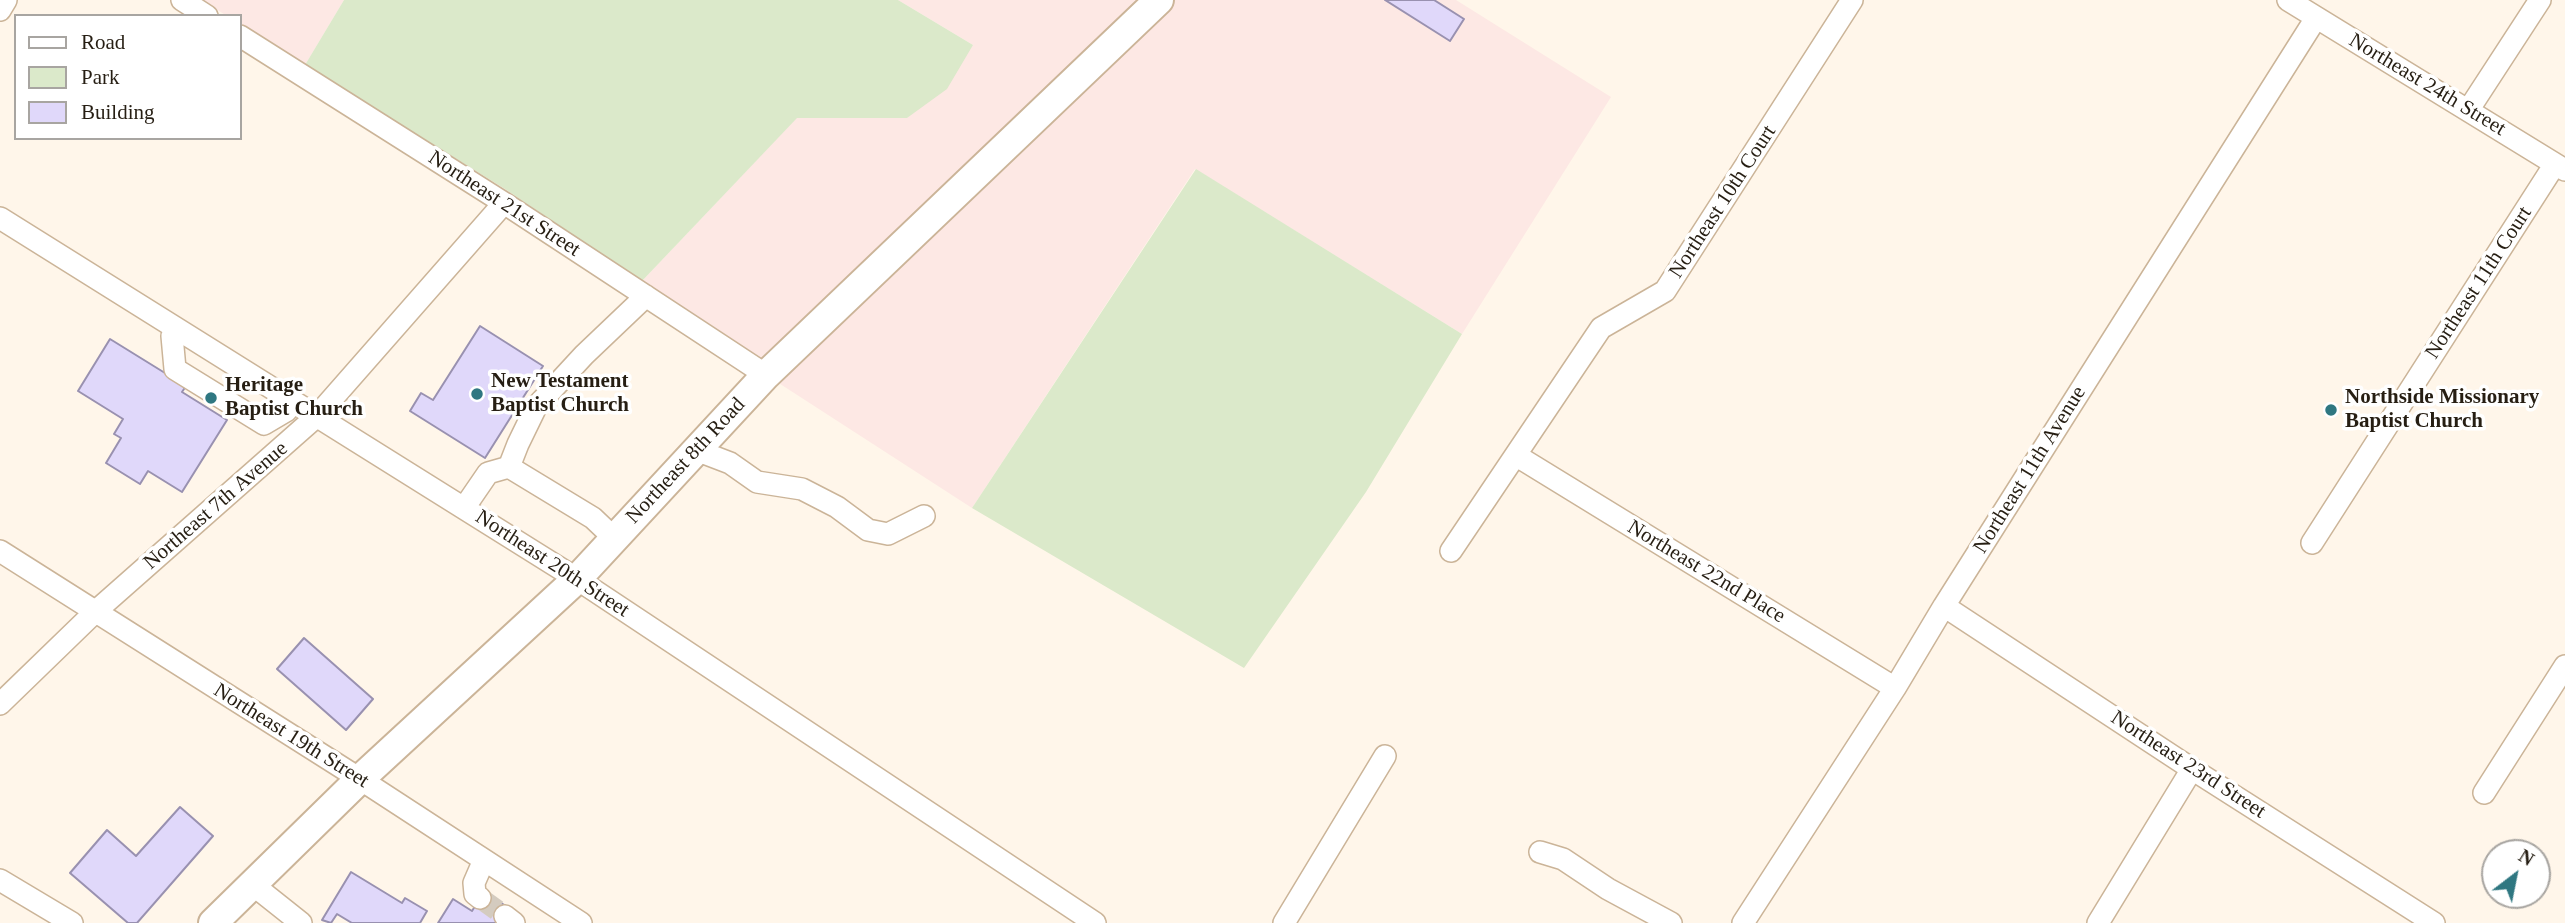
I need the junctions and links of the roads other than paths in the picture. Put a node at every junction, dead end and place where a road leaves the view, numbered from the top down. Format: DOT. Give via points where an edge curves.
graph roads {
  1 [pos="6,0"];
  2 [pos="182,0"];
  3 [pos="1159,0"];
  4 [pos="1852,0"];
  5 [pos="2288,0"];
  6 [pos="2540,0"];
  7 [pos="0,10"];
  8 [pos="204,14"];
  9 [pos="2316,18"];
  10 [pos="242,37"];
  11 [pos="2469,109"];
  12 [pos="2560,167"];
  13 [pos="505,203"];
  14 [pos="0,218"];
  15 [pos="646,296"];
  16 [pos="176,328"];
  17 [pos="766,375"];
  18 [pos="295,402"];
  19 [pos="317,416"];
  20 [pos="696,450"];
  21 [pos="1517,456"];
  22 [pos="509,467"];
  23 [pos="464,508"];
  24 [pos="924,516"];
  25 [pos="614,538"];
  26 [pos="2312,542"];
  27 [pos="0,551"];
  28 [pos="1451,551"];
  29 [pos="577,579"];
  30 [pos="1944,606"];
  31 [pos="96,611"];
  32 [pos="2565,666"];
  33 [pos="1895,688"];
  34 [pos="0,704"];
  35 [pos="1385,756"];
  36 [pos="2192,769"];
  37 [pos="360,779"];
  38 [pos="2484,793"];
  39 [pos="1540,852"];
  40 [pos="484,860"];
  41 [pos="0,880"];
  42 [pos="252,884"];
  43 [pos="480,898"];
  44 [pos="72,923"];
  45 [pos="213,923"];
  46 [pos="301,923"];
  47 [pos="581,923"];
  48 [pos="1095,923"];
  49 [pos="1284,923"];
  50 [pos="1671,923"];
  51 [pos="1743,923"];
  52 [pos="2098,923"];
  53 [pos="2434,923"];
  1 -- 7 [label="street"];
  2 -- 8 [label="street"];
  3 -- 17 [label="main road, Northeast 8th Road"];
  4 -- 21 [label="street, Northeast 10th Court" via="1665,291 1601,328"];
  5 -- 9 [label="street, Northeast 24th Street"];
  6 -- 11 [label="street"];
  9 -- 11 [label="street, Northeast 24th Street"];
  9 -- 30 [label="street, Northeast 11th Avenue"];
  10 -- 13 [label="street, Northeast 21st Street"];
  11 -- 12 [label="street, Northeast 24th Street"];
  12 -- 26 [label="street, Northeast 11th Court"];
  13 -- 15 [label="street, Northeast 21st Street"];
  13 -- 19 [label="street, Northeast 7th Avenue"];
  14 -- 16 [label="street, Northeast 20th Street"];
  15 -- 17 [label="street, Northeast 21st Street"];
  15 -- 22 [label="street" via="537,407"];
  16 -- 18 [label="street, Northeast 20th Street"];
  16 -- 18 [label="street" via="172,336 175,369 264,424"];
  17 -- 20 [label="main road, Northeast 8th Road"];
  18 -- 19 [label="street, Northeast 20th Street"];
  19 -- 23 [label="street, Northeast 20th Street"];
  19 -- 31 [label="street, Northeast 7th Avenue"];
  20 -- 24 [label="street" via="730,463 757,482 802,489 868,530 888,534"];
  20 -- 25 [label="main road, Northeast 8th Road"];
  21 -- 28 [label="street, Northeast 10th Court"];
  21 -- 33 [label="street, Northeast 22nd Place"];
  22 -- 23 [label="street" via="488,472"];
  22 -- 25 [label="street" via="593,518"];
  23 -- 29 [label="street, Northeast 20th Street"];
  25 -- 29 [label="main road, Northeast 8th Road"];
  27 -- 31 [label="street, Northeast 19th Street"];
  29 -- 37 [label="main road, Northeast 8th Road"];
  29 -- 48 [label="street, Northeast 20th Street"];
  30 -- 33 [label="street, Northeast 11th Avenue"];
  30 -- 36 [label="street, Northeast 23rd Street"];
  31 -- 34 [label="street, Northeast 7th Avenue"];
  31 -- 37 [label="street, Northeast 19th Street"];
  32 -- 38 [label="street"];
  33 -- 51 [label="street, Northeast 11th Avenue"];
  35 -- 49 [label="street"];
  36 -- 52 [label="street"];
  36 -- 53 [label="street, Northeast 23rd Street"];
  37 -- 40 [label="street, Northeast 19th Street"];
  37 -- 42 [label="main road, Northeast 8th Road"];
  39 -- 50 [label="street" via="1563,859"];
  40 -- 43 [label="street" via="474,883"];
  40 -- 47 [label="street, Northeast 19th Street"];
  41 -- 44 [label="street"];
  42 -- 45 [label="main road, Northeast 8th Road"];
  42 -- 46 [label="street"];
}
